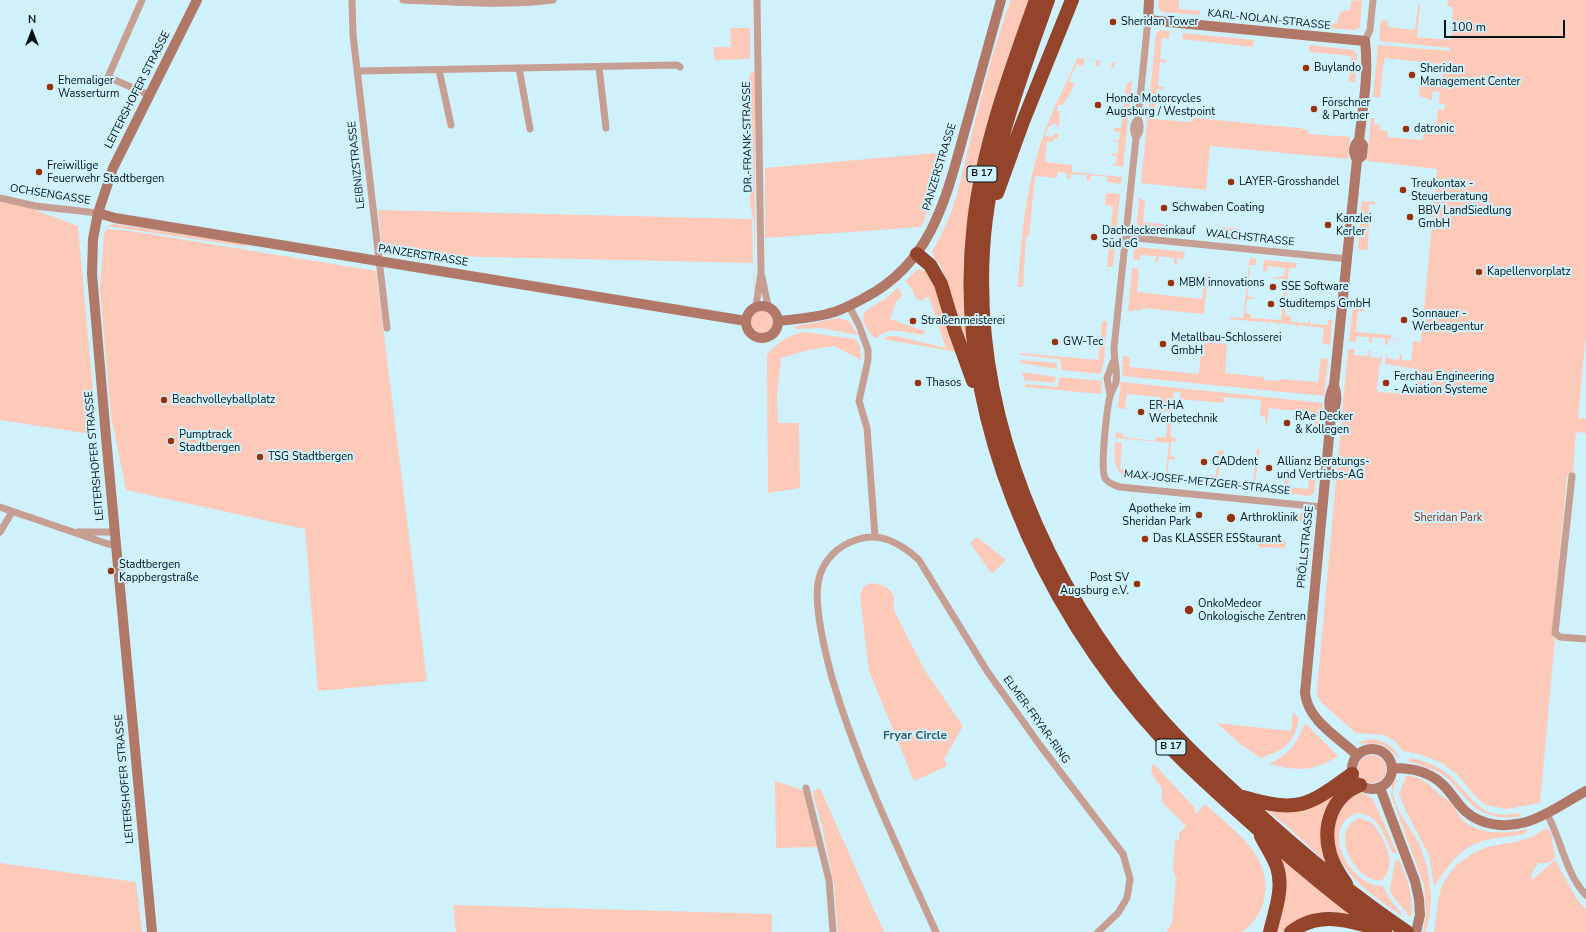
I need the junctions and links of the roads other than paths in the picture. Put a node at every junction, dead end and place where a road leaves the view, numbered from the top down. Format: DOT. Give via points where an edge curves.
graph roads {
  1 [pos="142,0"];
  2 [pos="197,0"];
  3 [pos="352,0"];
  4 [pos="404,0"];
  5 [pos="553,0"];
  6 [pos="758,0"];
  7 [pos="1001,0"];
  8 [pos="1036,0"];
  9 [pos="1048,0"];
  10 [pos="1072,0"];
  11 [pos="1149,0"];
  12 [pos="1373,0"];
  13 [pos="534,1"];
  14 [pos="1148,20"];
  15 [pos="1365,41"];
  16 [pos="599,67"];
  17 [pos="680,67"];
  18 [pos="519,68"];
  19 [pos="439,70"];
  20 [pos="358,71"];
  21 [pos="149,95"];
  22 [pos="451,125"];
  23 [pos="606,128"];
  24 [pos="530,129"];
  25 [pos="0,198"];
  26 [pos="98,213"];
  27 [pos="985,223"];
  28 [pos="1126,237"];
  29 [pos="917,254"];
  30 [pos="1348,259"];
  31 [pos="379,260"];
  32 [pos="761,273"];
  33 [pos="756,306"];
  34 [pos="768,306"];
  35 [pos="849,306"];
  36 [pos="746,320"];
  37 [pos="779,321"];
  38 [pos="387,328"];
  39 [pos="976,359"];
  40 [pos="1572,476"];
  41 [pos="1322,506"];
  42 [pos="0,507"];
  43 [pos="12,512"];
  44 [pos="0,532"];
  45 [pos="72,532"];
  46 [pos="114,532"];
  47 [pos="875,537"];
  48 [pos="115,545"];
  49 [pos="1586,639"];
  50 [pos="1357,755"];
  51 [pos="1393,768"];
  52 [pos="1356,780"];
  53 [pos="806,788"];
  54 [pos="1380,788"];
  55 [pos="1586,791"];
  56 [pos="1239,796"];
  57 [pos="1546,812"];
  58 [pos="1256,827"];
  59 [pos="1350,891"];
  60 [pos="1586,895"];
  61 [pos="1414,929"];
  62 [pos="1384,931"];
  63 [pos="152,932"];
  64 [pos="834,932"];
  65 [pos="936,932"];
  66 [pos="1098,932"];
  67 [pos="1270,932"];
  68 [pos="1291,932"];
  1 -- 21 [label="street" via="108,77"];
  2 -- 21 [label="street, LEITERSHOFER STRASSE"];
  3 -- 20 [label="street, LEIBNIZSTRASSE"];
  4 -- 13 [label="street"];
  5 -- 13 [label="street"];
  6 -- 32 [label="street, DR.-FRANK-STRASSE"];
  7 -- 29 [label="street, PANZERSTRASSE" via="946,198 930,234"];
  8 -- 39 [label="highway, B 17" via="1002,98 979,188 971,272 972,326"];
  9 -- 27 [label="highway, B 17" via="1006,123 995,164"];
  10 -- 27 [label="highway"];
  11 -- 14 [label="street, MAX-JOSEF-METZGER-STRASSE"];
  12 -- 15 [label="street, PRÖLLSTRASSE" via="1370,30"];
  14 -- 15 [label="street, KARL-NOLAN-STRASSE"];
  14 -- 28 [label="street, MAX-JOSEF-METZGER-STRASSE" via="1138,118 1140,133 1136,138"];
  15 -- 30 [label="street, PRÖLLSTRASSE" via="1368,59 1359,140 1363,145 1362,156 1357,160"];
  16 -- 17 [label="street"];
  16 -- 18 [label="street"];
  16 -- 23 [label="street"];
  18 -- 19 [label="street"];
  18 -- 24 [label="street"];
  19 -- 20 [label="street"];
  19 -- 22 [label="street"];
  20 -- 31 [label="street, LEIBNIZSTRASSE"];
  21 -- 26 [label="street, LEITERSHOFER STRASSE" via="113,168"];
  25 -- 26 [label="street, OCHSENGASSE" via="34,206"];
  26 -- 31 [label="street, PANZERSTRASSE" via="123,220"];
  26 -- 46 [label="street, LEITERSHOFER STRASSE" via="93,239 92,274"];
  27 -- 39 [label="highway, B 17"];
  28 -- 30 [label="street, WALCHSTRASSE"];
  28 -- 41 [label="street, MAX-JOSEF-METZGER-STRASSE" via="1114,362 1117,374 1116,383 1110,394 1103,470 1105,479 1120,487"];
  29 -- 35 [label="street, PANZERSTRASSE" via="890,282"];
  29 -- 39 [label="highway" via="936,272"];
  30 -- 41 [label="street, PRÖLLSTRASSE" via="1334,385 1329,396 1331,416"];
  31 -- 36 [label="street, PANZERSTRASSE"];
  31 -- 38 [label="street, LEIBNIZSTRASSE"];
  32 -- 33 [label="street, DR.-FRANK-STRASSE"];
  32 -- 34 [label="street, DR.-FRANK-STRASSE"];
  33 -- 34 [label="street"];
  33 -- 36 [label="street" via="749,312"];
  34 -- 37 [label="street" via="776,312"];
  35 -- 37 [label="street, PANZERSTRASSE" via="811,318"];
  35 -- 47 [label="street" via="868,350 859,401 867,428"];
  36 -- 37 [label="street" via="748,331 762,338 776,332"];
  39 -- 56 [label="highway, B 17" via="1033,515 1074,597 1117,664 1154,711 1183,743"];
  39 -- 58 [label="highway, B 17" via="983,400 1000,463 1022,520 1044,566 1084,635 1115,681 1165,741"];
  40 -- 49 [label="street" via="1555,633 1560,637"];
  41 -- 50 [label="street, PRÖLLSTRASSE" via="1306,672 1306,701 1312,714"];
  42 -- 43 [label="street"];
  43 -- 44 [label="street"];
  43 -- 45 [label="street"];
  45 -- 46 [label="street"];
  45 -- 48 [label="street"];
  46 -- 48 [label="street, LEITERSHOFER STRASSE"];
  47 -- 65 [label="street, ELMER-FRYAR-RING" via="848,542 834,552 825,564 818,583 821,628 831,672 856,751"];
  47 -- 66 [label="street, ELMER-FRYAR-RING" via="892,541 919,560 987,671 1123,854 1130,879 1127,898 1118,913"];
  48 -- 63 [label="street, LEITERSHOFER STRASSE"];
  50 -- 51 [label="street" via="1369,749 1379,750 1390,758"];
  50 -- 52 [label="street" via="1352,764"];
  51 -- 54 [label="street" via="1389,780"];
  51 -- 57 [label="street" via="1412,769 1432,776 1449,790 1466,811 1486,823 1498,826 1512,825"];
  52 -- 54 [label="street" via="1368,789"];
  52 -- 56 [label="highway" via="1293,807 1269,805"];
  52 -- 59 [label="highway" via="1334,807 1327,830 1330,854"];
  53 -- 64 [label="street" via="829,880"];
  54 -- 61 [label="street" via="1420,899"];
  55 -- 57 [label="street"];
  56 -- 59 [label="highway, B 17" via="1308,858"];
  57 -- 60 [label="street" via="1573,874"];
  58 -- 62 [label="highway, B 17" via="1307,872"];
  58 -- 67 [label="highway" via="1273,858 1279,876 1278,896"];
  59 -- 61 [label="highway, B 17"];
  62 -- 68 [label="highway" via="1348,920 1328,918 1311,921"];
}
